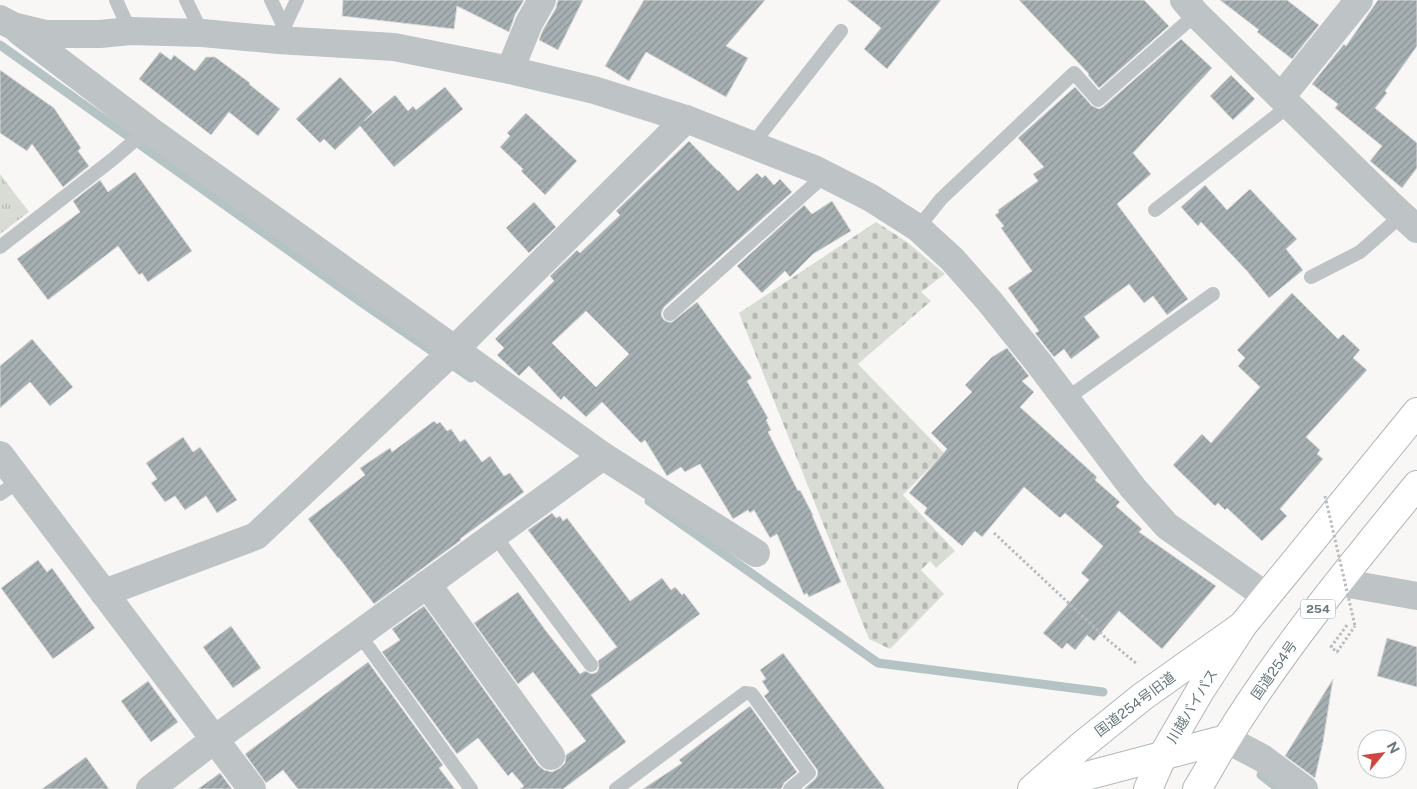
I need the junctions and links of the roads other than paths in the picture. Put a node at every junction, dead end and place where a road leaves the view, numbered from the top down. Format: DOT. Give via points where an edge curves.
graph roads {
  1 [pos="116,0"];
  2 [pos="186,0"];
  3 [pos="271,0"];
  4 [pos="297,0"];
  5 [pos="542,0"];
  6 [pos="1359,0"];
  7 [pos="1190,4"];
  8 [pos="7,23"];
  9 [pos="130,31"];
  10 [pos="841,31"];
  11 [pos="202,32"];
  12 [pos="281,33"];
  13 [pos="510,70"];
  14 [pos="1286,101"];
  15 [pos="686,119"];
  16 [pos="148,130"];
  17 [pos="752,145"];
  18 [pos="825,175"];
  19 [pos="1155,210"];
  20 [pos="1410,222"];
  21 [pos="918,228"];
  22 [pos="0,247"];
  23 [pos="1311,277"];
  24 [pos="1213,294"];
  25 [pos="670,314"];
  26 [pos="454,350"];
  27 [pos="1066,399"];
  28 [pos="1417,412"];
  29 [pos="0,456"];
  30 [pos="603,456"];
  31 [pos="1417,485"];
  32 [pos="9,487"];
  33 [pos="494,535"];
  34 [pos="756,553"];
  35 [pos="1338,582"];
  36 [pos="427,584"];
  37 [pos="104,593"];
  38 [pos="1266,596"];
  39 [pos="1417,596"];
  40 [pos="1243,626"];
  41 [pos="359,634"];
  42 [pos="591,665"];
  43 [pos="215,739"];
  44 [pos="1226,739"];
  45 [pos="1163,755"];
  46 [pos="551,756"];
  47 [pos="150,789"];
  48 [pos="252,789"];
  49 [pos="471,789"];
  50 [pos="616,789"];
  51 [pos="790,789"];
  52 [pos="1032,789"];
  53 [pos="1050,789"];
  54 [pos="1148,789"];
  55 [pos="1197,789"];
  56 [pos="1304,789"];
  1 -- 9 [label="lane"];
  2 -- 11 [label="lane"];
  3 -- 12 [label="lane"];
  4 -- 12 [label="lane"];
  5 -- 13 [label="street"];
  6 -- 14 [label="street"];
  7 -- 14 [label="street"];
  7 -- 21 [label="lane" via="1098,100 1074,74 941,199"];
  8 -- 9 [label="street" via="46,34"];
  8 -- 16 [label="street"];
  9 -- 11 [label="street"];
  10 -- 17 [label="lane"];
  11 -- 12 [label="street"];
  12 -- 13 [label="street" via="394,47"];
  13 -- 15 [label="street" via="594,90"];
  14 -- 19 [label="lane"];
  14 -- 20 [label="street"];
  15 -- 17 [label="street"];
  15 -- 26 [label="street"];
  16 -- 22 [label="lane"];
  16 -- 26 [label="street"];
  17 -- 18 [label="street"];
  18 -- 21 [label="street"];
  18 -- 25 [label="lane"];
  20 -- 23 [label="lane"];
  21 -- 27 [label="street" via="952,259 990,302"];
  24 -- 27 [label="lane"];
  26 -- 30 [label="street"];
  26 -- 37 [label="street" via="256,536"];
  27 -- 38 [label="street" via="1133,488 1167,526"];
  28 -- 38 [label="main road"];
  29 -- 32 [label="street"];
  30 -- 33 [label="street"];
  30 -- 34 [label="street"];
  31 -- 35 [label="main road, 国道254号 / 254"];
  32 -- 37 [label="street"];
  33 -- 36 [label="street"];
  33 -- 42 [label="lane"];
  35 -- 39 [label="street"];
  35 -- 44 [label="main road, 国道254号 / 254"];
  36 -- 41 [label="street"];
  36 -- 46 [label="street"];
  37 -- 43 [label="street"];
  38 -- 40 [label="main road"];
  40 -- 45 [label="main road, 川越バイパス"];
  40 -- 52 [label="main road, 国道254号旧道" via="1160,684"];
  41 -- 43 [label="street"];
  41 -- 49 [label="lane"];
  43 -- 47 [label="street"];
  43 -- 48 [label="street"];
  44 -- 45 [label="main road"];
  44 -- 55 [label="main road, 254"];
  44 -- 56 [label="street" via="1262,758"];
  45 -- 53 [label="main road"];
  45 -- 54 [label="main road, 川越バイパス"];
  50 -- 51 [label="lane" via="746,693 752,694 809,773"];
}
